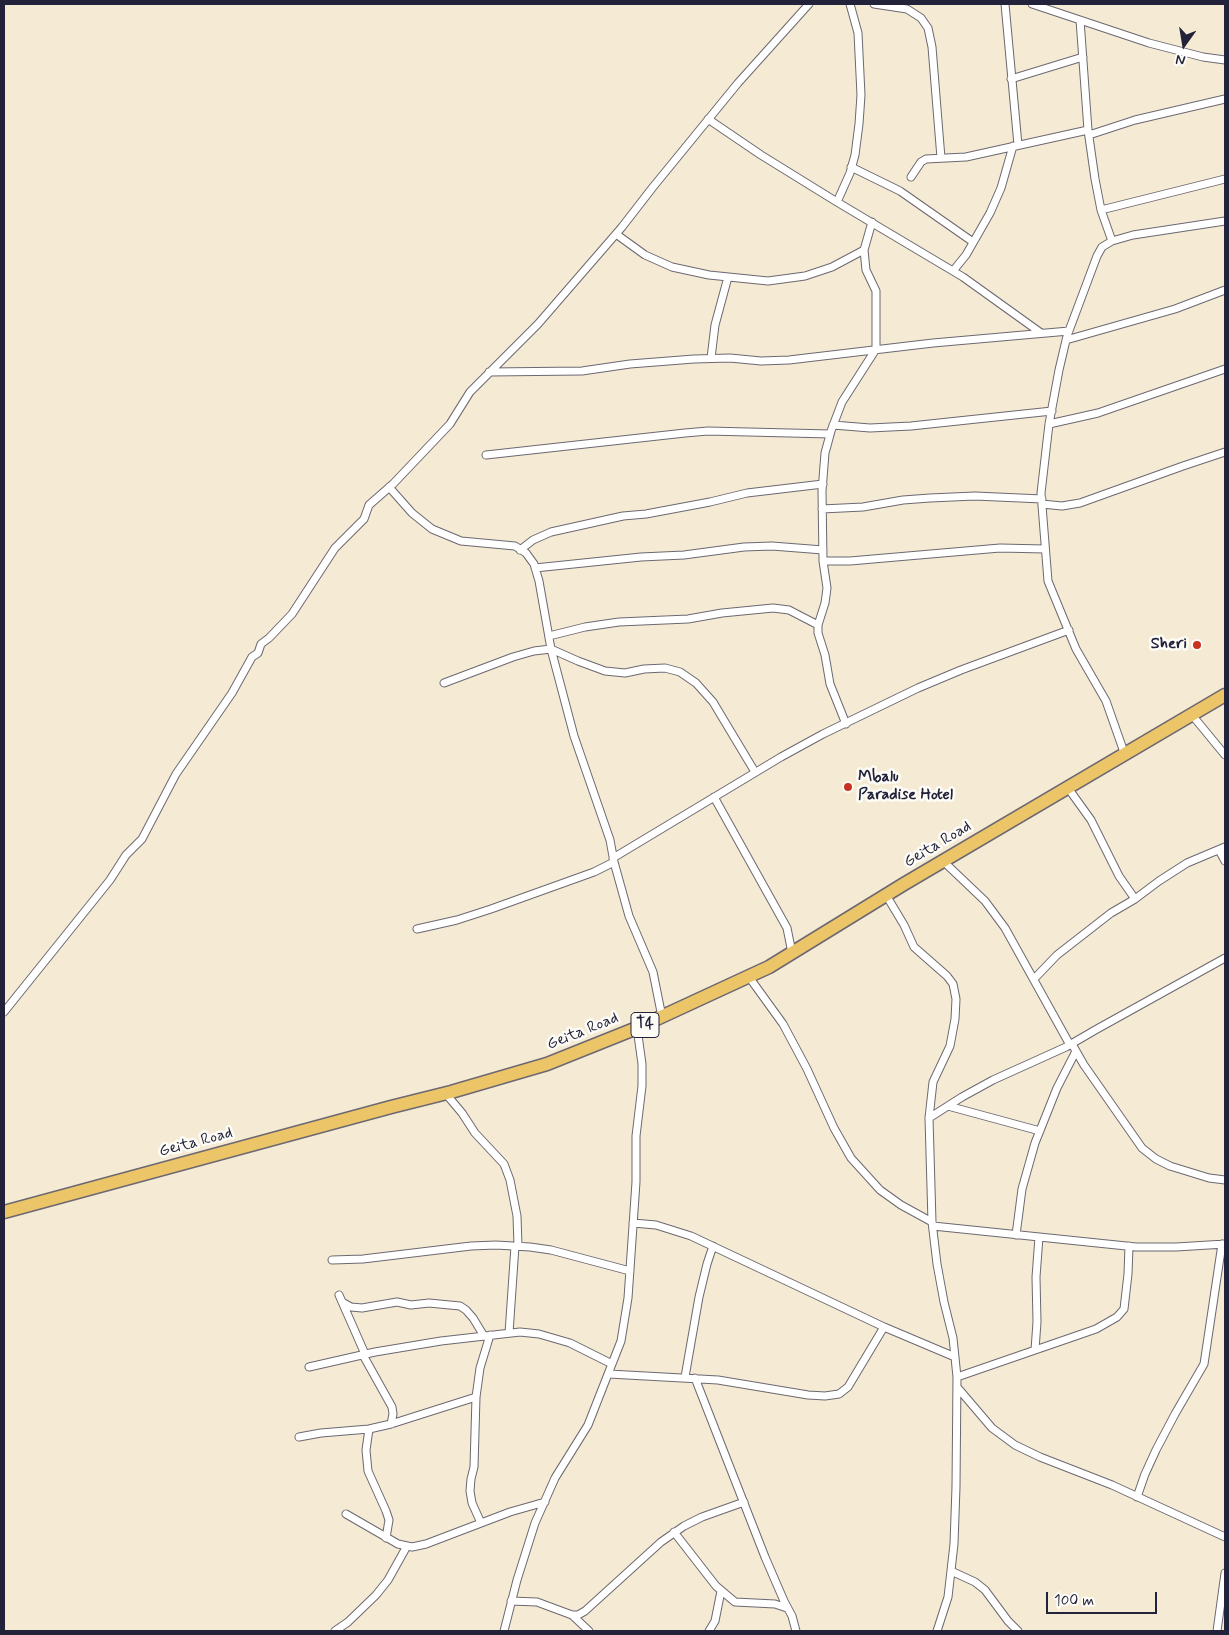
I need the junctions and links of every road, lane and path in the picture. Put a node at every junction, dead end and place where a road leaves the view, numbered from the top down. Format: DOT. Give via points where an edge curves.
graph roads {
  1 [pos="809,4"];
  2 [pos="850,4"];
  3 [pos="874,4"];
  4 [pos="1004,4"];
  5 [pos="1032,4"];
  6 [pos="1080,20"];
  7 [pos="1083,57"];
  8 [pos="1225,60"];
  9 [pos="1011,79"];
  10 [pos="1225,99"];
  11 [pos="708,119"];
  12 [pos="1089,132"];
  13 [pos="1015,146"];
  14 [pos="941,158"];
  15 [pos="851,167"];
  16 [pos="911,177"];
  17 [pos="1225,179"];
  18 [pos="837,202"];
  19 [pos="1101,210"];
  20 [pos="1225,221"];
  21 [pos="872,222"];
  22 [pos="616,234"];
  23 [pos="1112,241"];
  24 [pos="973,242"];
  25 [pos="864,250"];
  26 [pos="953,271"];
  27 [pos="728,277"];
  28 [pos="1225,290"];
  29 [pos="1069,331"];
  30 [pos="1041,333"];
  31 [pos="1066,340"];
  32 [pos="876,349"];
  33 [pos="711,358"];
  34 [pos="1225,369"];
  35 [pos="489,372"];
  36 [pos="1052,411"];
  37 [pos="1049,424"];
  38 [pos="833,425"];
  39 [pos="830,434"];
  40 [pos="1225,452"];
  41 [pos="486,455"];
  42 [pos="823,484"];
  43 [pos="389,487"];
  44 [pos="1042,501"];
  45 [pos="822,509"];
  46 [pos="1045,549"];
  47 [pos="520,550"];
  48 [pos="823,550"];
  49 [pos="823,561"];
  50 [pos="535,568"];
  51 [pos="818,625"];
  52 [pos="1068,630"];
  53 [pos="549,636"];
  54 [pos="551,650"];
  55 [pos="444,683"];
  56 [pos="1225,695"];
  57 [pos="1192,715"];
  58 [pos="846,724"];
  59 [pos="1125,755"];
  60 [pos="1225,755"];
  61 [pos="755,772"];
  62 [pos="1068,788"];
  63 [pos="714,797"];
  64 [pos="1222,848"];
  65 [pos="614,860"];
  66 [pos="943,860"];
  67 [pos="1225,861"];
  68 [pos="886,895"];
  69 [pos="1136,899"];
  70 [pos="417,929"];
  71 [pos="792,954"];
  72 [pos="1225,958"];
  73 [pos="749,977"];
  74 [pos="1034,979"];
  75 [pos="4,1012"];
  76 [pos="662,1017"];
  77 [pos="637,1028"];
  78 [pos="1071,1044"];
  79 [pos="1076,1051"];
  80 [pos="446,1094"];
  81 [pos="948,1106"];
  82 [pos="929,1118"];
  83 [pos="1040,1131"];
  84 [pos="1225,1182"];
  85 [pos="4,1212"];
  86 [pos="633,1223"];
  87 [pos="932,1224"];
  88 [pos="1016,1235"];
  89 [pos="1039,1237"];
  90 [pos="1224,1244"];
  91 [pos="516,1246"];
  92 [pos="714,1246"];
  93 [pos="1129,1246"];
  94 [pos="332,1260"];
  95 [pos="630,1271"];
  96 [pos="339,1295"];
  97 [pos="342,1302"];
  98 [pos="884,1327"];
  99 [pos="508,1332"];
  100 [pos="487,1335"];
  101 [pos="1035,1350"];
  102 [pos="364,1355"];
  103 [pos="955,1357"];
  104 [pos="612,1364"];
  105 [pos="309,1367"];
  106 [pos="609,1374"];
  107 [pos="685,1377"];
  108 [pos="957,1377"];
  109 [pos="695,1378"];
  110 [pos="957,1388"];
  111 [pos="476,1397"];
  112 [pos="391,1424"];
  113 [pos="368,1429"];
  114 [pos="299,1437"];
  115 [pos="1137,1497"];
  116 [pos="545,1502"];
  117 [pos="744,1502"];
  118 [pos="346,1514"];
  119 [pos="481,1523"];
  120 [pos="674,1532"];
  121 [pos="1225,1537"];
  122 [pos="386,1538"];
  123 [pos="407,1546"];
  124 [pos="951,1571"];
  125 [pos="1225,1573"];
  126 [pos="721,1591"];
  127 [pos="511,1601"];
  128 [pos="787,1608"];
  129 [pos="572,1615"];
  130 [pos="335,1631"];
  131 [pos="504,1631"];
  132 [pos="589,1631"];
  133 [pos="709,1631"];
  134 [pos="796,1631"];
  135 [pos="937,1631"];
  136 [pos="1018,1631"];
  137 [pos="1217,1631"];
  1 -- 11 [label="street"];
  2 -- 15 [label="street" via="858,33 861,95"];
  3 -- 14 [label="street" via="907,9 921,18 928,28"];
  4 -- 9 [label="street"];
  5 -- 6 [label="street"];
  6 -- 7 [label="street"];
  6 -- 8 [label="street" via="1149,43"];
  7 -- 9 [label="street"];
  7 -- 12 [label="street"];
  9 -- 13 [label="street"];
  10 -- 12 [label="street"];
  11 -- 18 [label="street"];
  11 -- 22 [label="street"];
  12 -- 13 [label="street"];
  12 -- 19 [label="street"];
  13 -- 14 [label="street" via="966,157"];
  13 -- 24 [label="street" via="1001,188"];
  14 -- 16 [label="street" via="921,162"];
  15 -- 18 [label="street"];
  15 -- 24 [label="street" via="900,191"];
  17 -- 19 [label="street"];
  18 -- 21 [label="street"];
  19 -- 23 [label="street"];
  20 -- 23 [label="street"];
  21 -- 25 [label="street"];
  21 -- 26 [label="street"];
  22 -- 27 [label="street" via="645,255 672,267"];
  22 -- 35 [label="street" via="538,324"];
  23 -- 29 [label="street" via="1102,247 1097,256"];
  24 -- 26 [label="street"];
  25 -- 27 [label="street" via="832,267 805,276 768,281"];
  25 -- 32 [label="street" via="866,270 876,291"];
  26 -- 30 [label="street"];
  27 -- 33 [label="street" via="715,325"];
  28 -- 31 [label="street" via="1175,309"];
  29 -- 30 [label="street"];
  29 -- 31 [label="street"];
  30 -- 32 [label="street"];
  31 -- 36 [label="street"];
  32 -- 33 [label="street" via="790,360"];
  32 -- 38 [label="street" via="842,402"];
  33 -- 35 [label="street" via="582,370"];
  34 -- 37 [label="street" via="1098,413"];
  35 -- 43 [label="street" via="470,392 450,424"];
  36 -- 37 [label="street"];
  36 -- 38 [label="street" via="911,426 870,428"];
  37 -- 44 [label="street"];
  38 -- 39 [label="street"];
  39 -- 41 [label="street" via="708,431"];
  39 -- 42 [label="street"];
  40 -- 44 [label="street" via="1080,503 1062,506"];
  42 -- 45 [label="street"];
  42 -- 47 [label="street" via="747,493 623,516 551,532"];
  43 -- 47 [label="street" via="412,514 432,529 461,541 515,546"];
  43 -- 75 [label="street" via="369,505 364,519 335,548 292,614 261,644 232,693 176,774 142,839 126,855 110,880"];
  44 -- 45 [label="street" via="975,496"];
  44 -- 46 [label="street"];
  45 -- 48 [label="street"];
  46 -- 49 [label="street" via="1000,548 850,562"];
  46 -- 52 [label="street" via="1048,581"];
  47 -- 50 [label="street" via="526,553"];
  48 -- 49 [label="street"];
  48 -- 50 [label="street" via="744,547"];
  49 -- 51 [label="street" via="827,588"];
  50 -- 53 [label="street"];
  51 -- 53 [label="street" via="789,610 772,608 688,619 619,622"];
  51 -- 58 [label="street" via="830,684"];
  52 -- 58 [label="street" via="918,688"];
  52 -- 59 [label="street" via="1106,700"];
  53 -- 54 [label="street"];
  54 -- 55 [label="street" via="513,656"];
  54 -- 61 [label="street" via="605,671 665,668 680,672 696,683 713,702"];
  54 -- 65 [label="street" via="574,736"];
  56 -- 57 [label="highway, Geita Road / T4"];
  57 -- 59 [label="highway, Geita Road / T4"];
  57 -- 60 [label="street"];
  58 -- 61 [label="street"];
  59 -- 62 [label="highway, Geita Road / T4"];
  61 -- 63 [label="street"];
  62 -- 66 [label="highway, Geita Road / T4"];
  62 -- 69 [label="street" via="1091,820 1119,876"];
  63 -- 65 [label="street"];
  63 -- 71 [label="street" via="786,928"];
  64 -- 67 [label="street"];
  64 -- 69 [label="street" via="1187,864"];
  65 -- 70 [label="street" via="594,872 491,909"];
  65 -- 76 [label="street" via="629,916 653,972"];
  66 -- 68 [label="highway, Geita Road / T4"];
  66 -- 74 [label="street" via="985,901 1005,928"];
  68 -- 71 [label="highway, Geita Road / T4"];
  68 -- 82 [label="street" via="914,947 953,984 956,999 950,1046 933,1082"];
  69 -- 74 [label="street" via="1111,912 1079,937"];
  71 -- 73 [label="highway, Geita Road / T4"];
  72 -- 78 [label="street"];
  73 -- 76 [label="highway, Geita Road / T4"];
  73 -- 87 [label="street" via="783,1024 851,1158 880,1190"];
  74 -- 78 [label="street"];
  76 -- 77 [label="highway, Geita Road / T4"];
  77 -- 80 [label="highway, Geita Road / T4" via="547,1064"];
  77 -- 86 [label="street" via="642,1086 636,1136"];
  78 -- 79 [label="street"];
  78 -- 81 [label="street" via="994,1080"];
  79 -- 83 [label="street"];
  79 -- 84 [label="street" via="1142,1148 1170,1166"];
  80 -- 85 [label="highway, Geita Road / T4"];
  80 -- 91 [label="street" via="475,1133 504,1164 518,1216"];
  81 -- 82 [label="street"];
  81 -- 83 [label="street"];
  82 -- 87 [label="street"];
  83 -- 88 [label="street" via="1022,1189"];
  86 -- 92 [label="street" via="674,1230"];
  86 -- 95 [label="street"];
  87 -- 88 [label="street"];
  87 -- 103 [label="street"];
  88 -- 89 [label="street"];
  89 -- 93 [label="street"];
  89 -- 101 [label="street"];
  90 -- 93 [label="street"];
  90 -- 115 [label="street" via="1204,1364 1174,1414 1148,1466"];
  91 -- 94 [label="street" via="471,1246"];
  91 -- 95 [label="street" via="551,1250"];
  91 -- 99 [label="street"];
  92 -- 98 [label="street"];
  92 -- 107 [label="street" via="699,1297"];
  93 -- 101 [label="street" via="1122,1313 1096,1329"];
  95 -- 104 [label="street" via="621,1341"];
  96 -- 97 [label="street"];
  97 -- 100 [label="street" via="362,1308 397,1302 460,1306"];
  97 -- 102 [label="street"];
  98 -- 103 [label="street"];
  98 -- 109 [label="street" via="848,1387 839,1394 808,1395"];
  99 -- 100 [label="street"];
  99 -- 104 [label="street" via="539,1334 570,1343"];
  100 -- 102 [label="street" via="440,1340"];
  100 -- 111 [label="street"];
  101 -- 108 [label="street"];
  102 -- 105 [label="street"];
  102 -- 112 [label="street" via="392,1406"];
  103 -- 108 [label="street"];
  104 -- 106 [label="street"];
  106 -- 107 [label="street"];
  106 -- 116 [label="street" via="588,1425 555,1478"];
  107 -- 109 [label="street"];
  108 -- 110 [label="street"];
  109 -- 117 [label="street"];
  110 -- 115 [label="street" via="992,1428 1015,1445"];
  110 -- 124 [label="street"];
  111 -- 112 [label="street"];
  111 -- 119 [label="street" via="470,1491"];
  112 -- 113 [label="street"];
  113 -- 114 [label="street"];
  113 -- 122 [label="street" via="366,1462 386,1511"];
  115 -- 121 [label="street"];
  116 -- 119 [label="street"];
  116 -- 127 [label="street"];
  117 -- 120 [label="street" via="702,1517"];
  117 -- 128 [label="street"];
  118 -- 122 [label="street"];
  119 -- 123 [label="street" via="426,1544"];
  120 -- 126 [label="street"];
  120 -- 129 [label="street" via="585,1611"];
  122 -- 123 [label="street"];
  123 -- 130 [label="street" via="376,1595"];
  124 -- 135 [label="street" via="948,1597"];
  124 -- 136 [label="street" via="985,1590"];
  125 -- 137 [label="street"];
  126 -- 128 [label="street" via="735,1602 770,1603"];
  126 -- 133 [label="street" via="715,1621"];
  127 -- 129 [label="street" via="537,1602"];
  127 -- 131 [label="street"];
  128 -- 134 [label="street"];
  129 -- 132 [label="street"];
}
